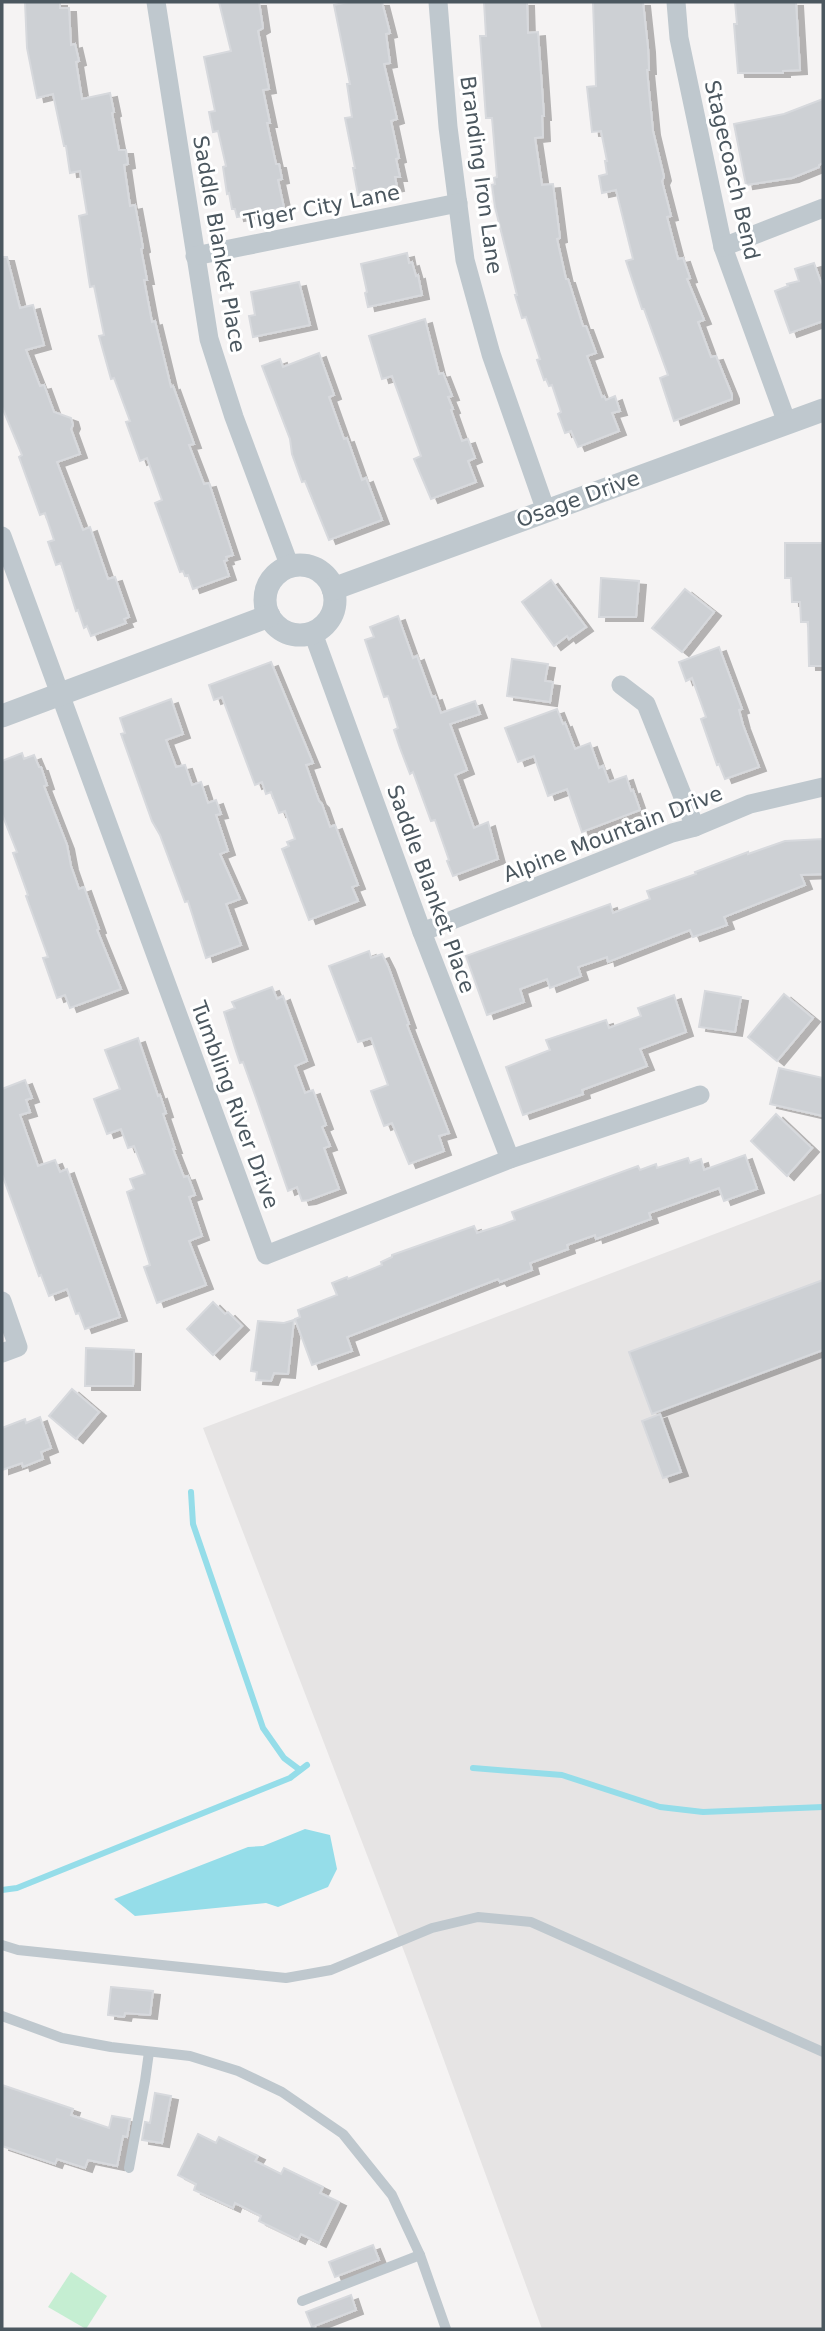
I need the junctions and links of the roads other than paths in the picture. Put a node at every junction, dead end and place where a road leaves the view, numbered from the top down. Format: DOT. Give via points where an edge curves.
graph roads {
  1 [pos="156,2"];
  2 [pos="438,2"];
  3 [pos="676,2"];
  4 [pos="458,204"];
  5 [pos="823,208"];
  6 [pos="723,247"];
  7 [pos="195,256"];
  8 [pos="823,410"];
  9 [pos="787,423"];
  10 [pos="546,511"];
  11 [pos="2,536"];
  12 [pos="290,567"];
  13 [pos="333,589"];
  14 [pos="269,615"];
  15 [pos="313,633"];
  16 [pos="621,685"];
  17 [pos="61,694"];
  18 [pos="2,716"];
  19 [pos="823,787"];
  20 [pos="695,827"];
  21 [pos="422,932"];
  22 [pos="700,1094"];
  23 [pos="510,1159"];
  24 [pos="2,1301"];
  25 [pos="2,1353"];
  26 [pos="2,1945"];
  27 [pos="2,2016"];
  28 [pos="149,2052"];
  29 [pos="823,2052"];
  30 [pos="129,2168"];
  31 [pos="421,2255"];
  32 [pos="302,2301"];
  33 [pos="446,2329"];
  1 -- 7 [label="street, Saddle Blanket Place"];
  2 -- 4 [label="street, Branding Iron Lane"];
  3 -- 6 [label="street, Stagecoach Bend" via="679,38"];
  4 -- 7 [label="street, Tiger City Lane"];
  4 -- 10 [label="street, Branding Iron Lane" via="465,260 491,354"];
  5 -- 6 [label="street"];
  6 -- 9 [label="street, Stagecoach Bend"];
  7 -- 12 [label="street, Saddle Blanket Place" via="209,339"];
  8 -- 9 [label="street, Osage Drive"];
  9 -- 10 [label="street, Osage Drive"];
  10 -- 13 [label="street, Osage Drive"];
  11 -- 17 [label="street, Tumbling River Drive"];
  12 -- 13 [label="street" via="316,569"];
  12 -- 14 [label="street" via="268,586"];
  13 -- 15 [label="street" via="332,615"];
  14 -- 15 [label="street" via="283,631"];
  14 -- 17 [label="street"];
  15 -- 21 [label="street, Saddle Blanket Place"];
  16 -- 20 [label="street" via="646,704"];
  17 -- 18 [label="street"];
  17 -- 23 [label="street, Tumbling River Drive" via="266,1255"];
  19 -- 20 [label="street, Alpine Mountain Drive" via="750,804"];
  20 -- 21 [label="street, Alpine Mountain Drive"];
  21 -- 23 [label="street, Saddle Blanket Place"];
  22 -- 23 [label="street, Tumbling River Drive"];
  24 -- 25 [label="street" via="19,1347"];
  26 -- 29 [label="lane" via="286,1978 331,1970 432,1928 478,1917 531,1922"];
  27 -- 28 [label="lane" via="62,2038"];
  28 -- 30 [label="lane"];
  28 -- 31 [label="lane" via="190,2056 238,2071 282,2092 343,2134 392,2195"];
  31 -- 32 [label="lane"];
  31 -- 33 [label="lane"];
}
